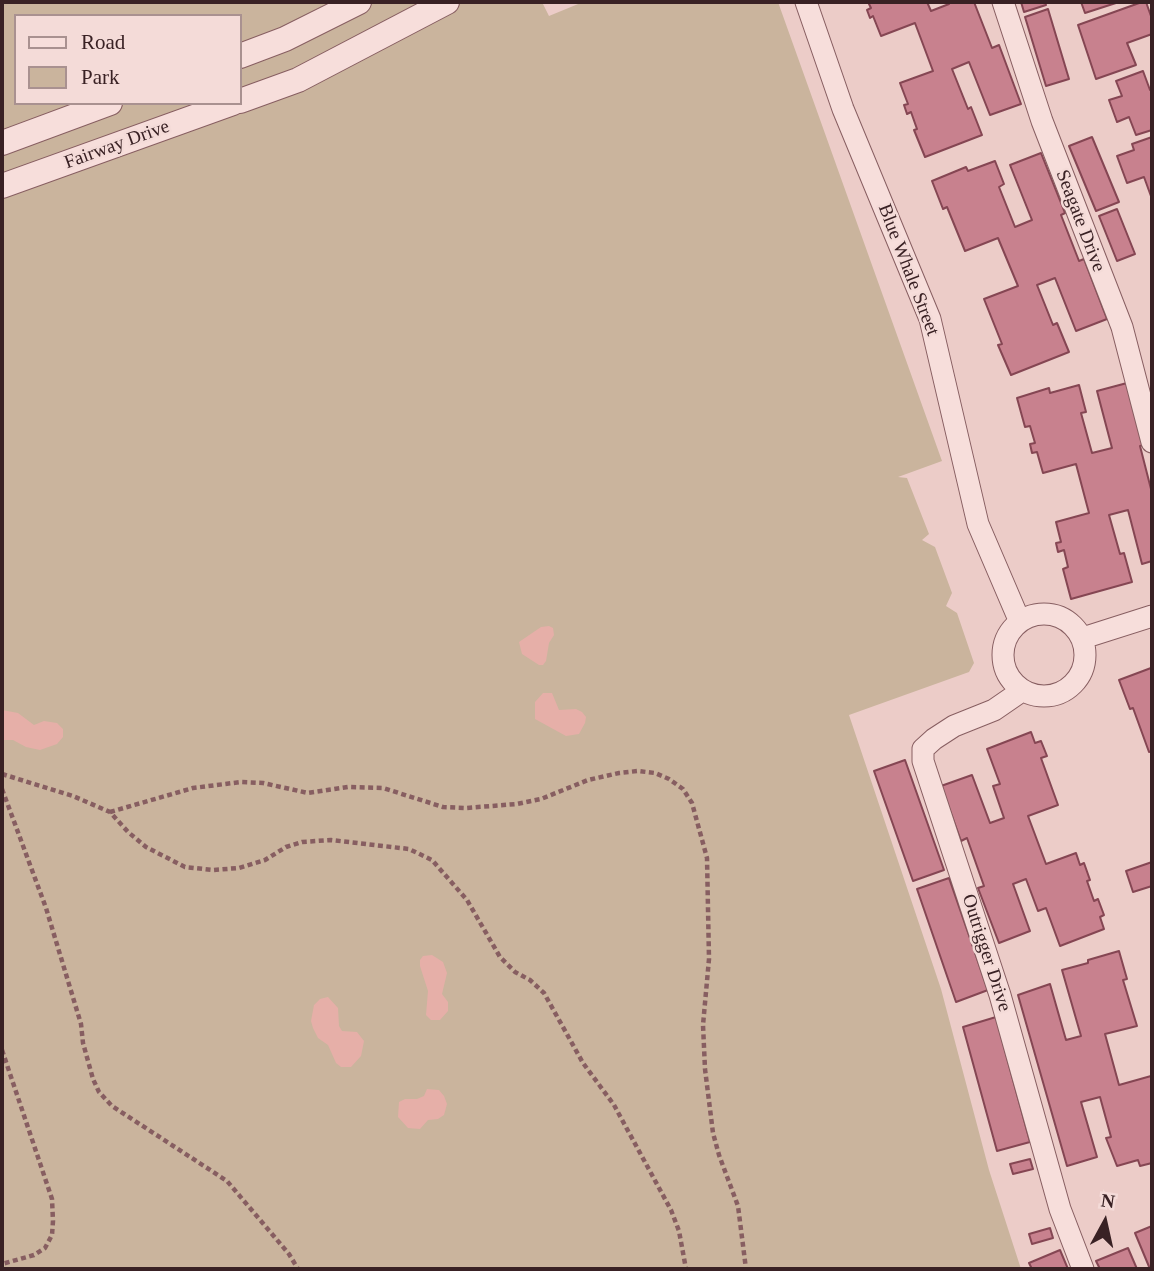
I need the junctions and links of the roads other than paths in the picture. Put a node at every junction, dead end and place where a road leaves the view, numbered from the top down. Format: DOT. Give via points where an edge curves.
graph roads {
  1 [pos="359,2"];
  2 [pos="447,2"];
  3 [pos="806,2"];
  4 [pos="1003,2"];
  5 [pos="242,55"];
  6 [pos="242,100"];
  7 [pos="105,105"];
  8 [pos="227,105"];
  9 [pos="2,143"];
  10 [pos="2,186"];
  11 [pos="1152,442"];
  12 [pos="1152,616"];
  13 [pos="1020,622"];
  14 [pos="1083,638"];
  15 [pos="1023,690"];
  16 [pos="1083,1269"];
  1 -- 5 [label="street"];
  2 -- 6 [label="street" via="298,80"];
  3 -- 13 [label="street, Blue Whale Street" via="844,109 930,319 978,524"];
  4 -- 11 [label="street, Seagate Drive" via="1042,121 1122,327"];
  7 -- 9 [label="street"];
  8 -- 10 [label="street, Fairway Drive"];
  12 -- 14 [label="street"];
  13 -- 14 [label="street" via="1032,615 1060,617"];
  13 -- 15 [label="street" via="1010,631 1003,656 1012,681"];
  14 -- 15 [label="street" via="1084,662 1072,685 1048,695"];
  15 -- 16 [label="street, Outrigger Drive" via="995,710 934,738 923,749 923,761 1000,995 1060,1209"];
}
